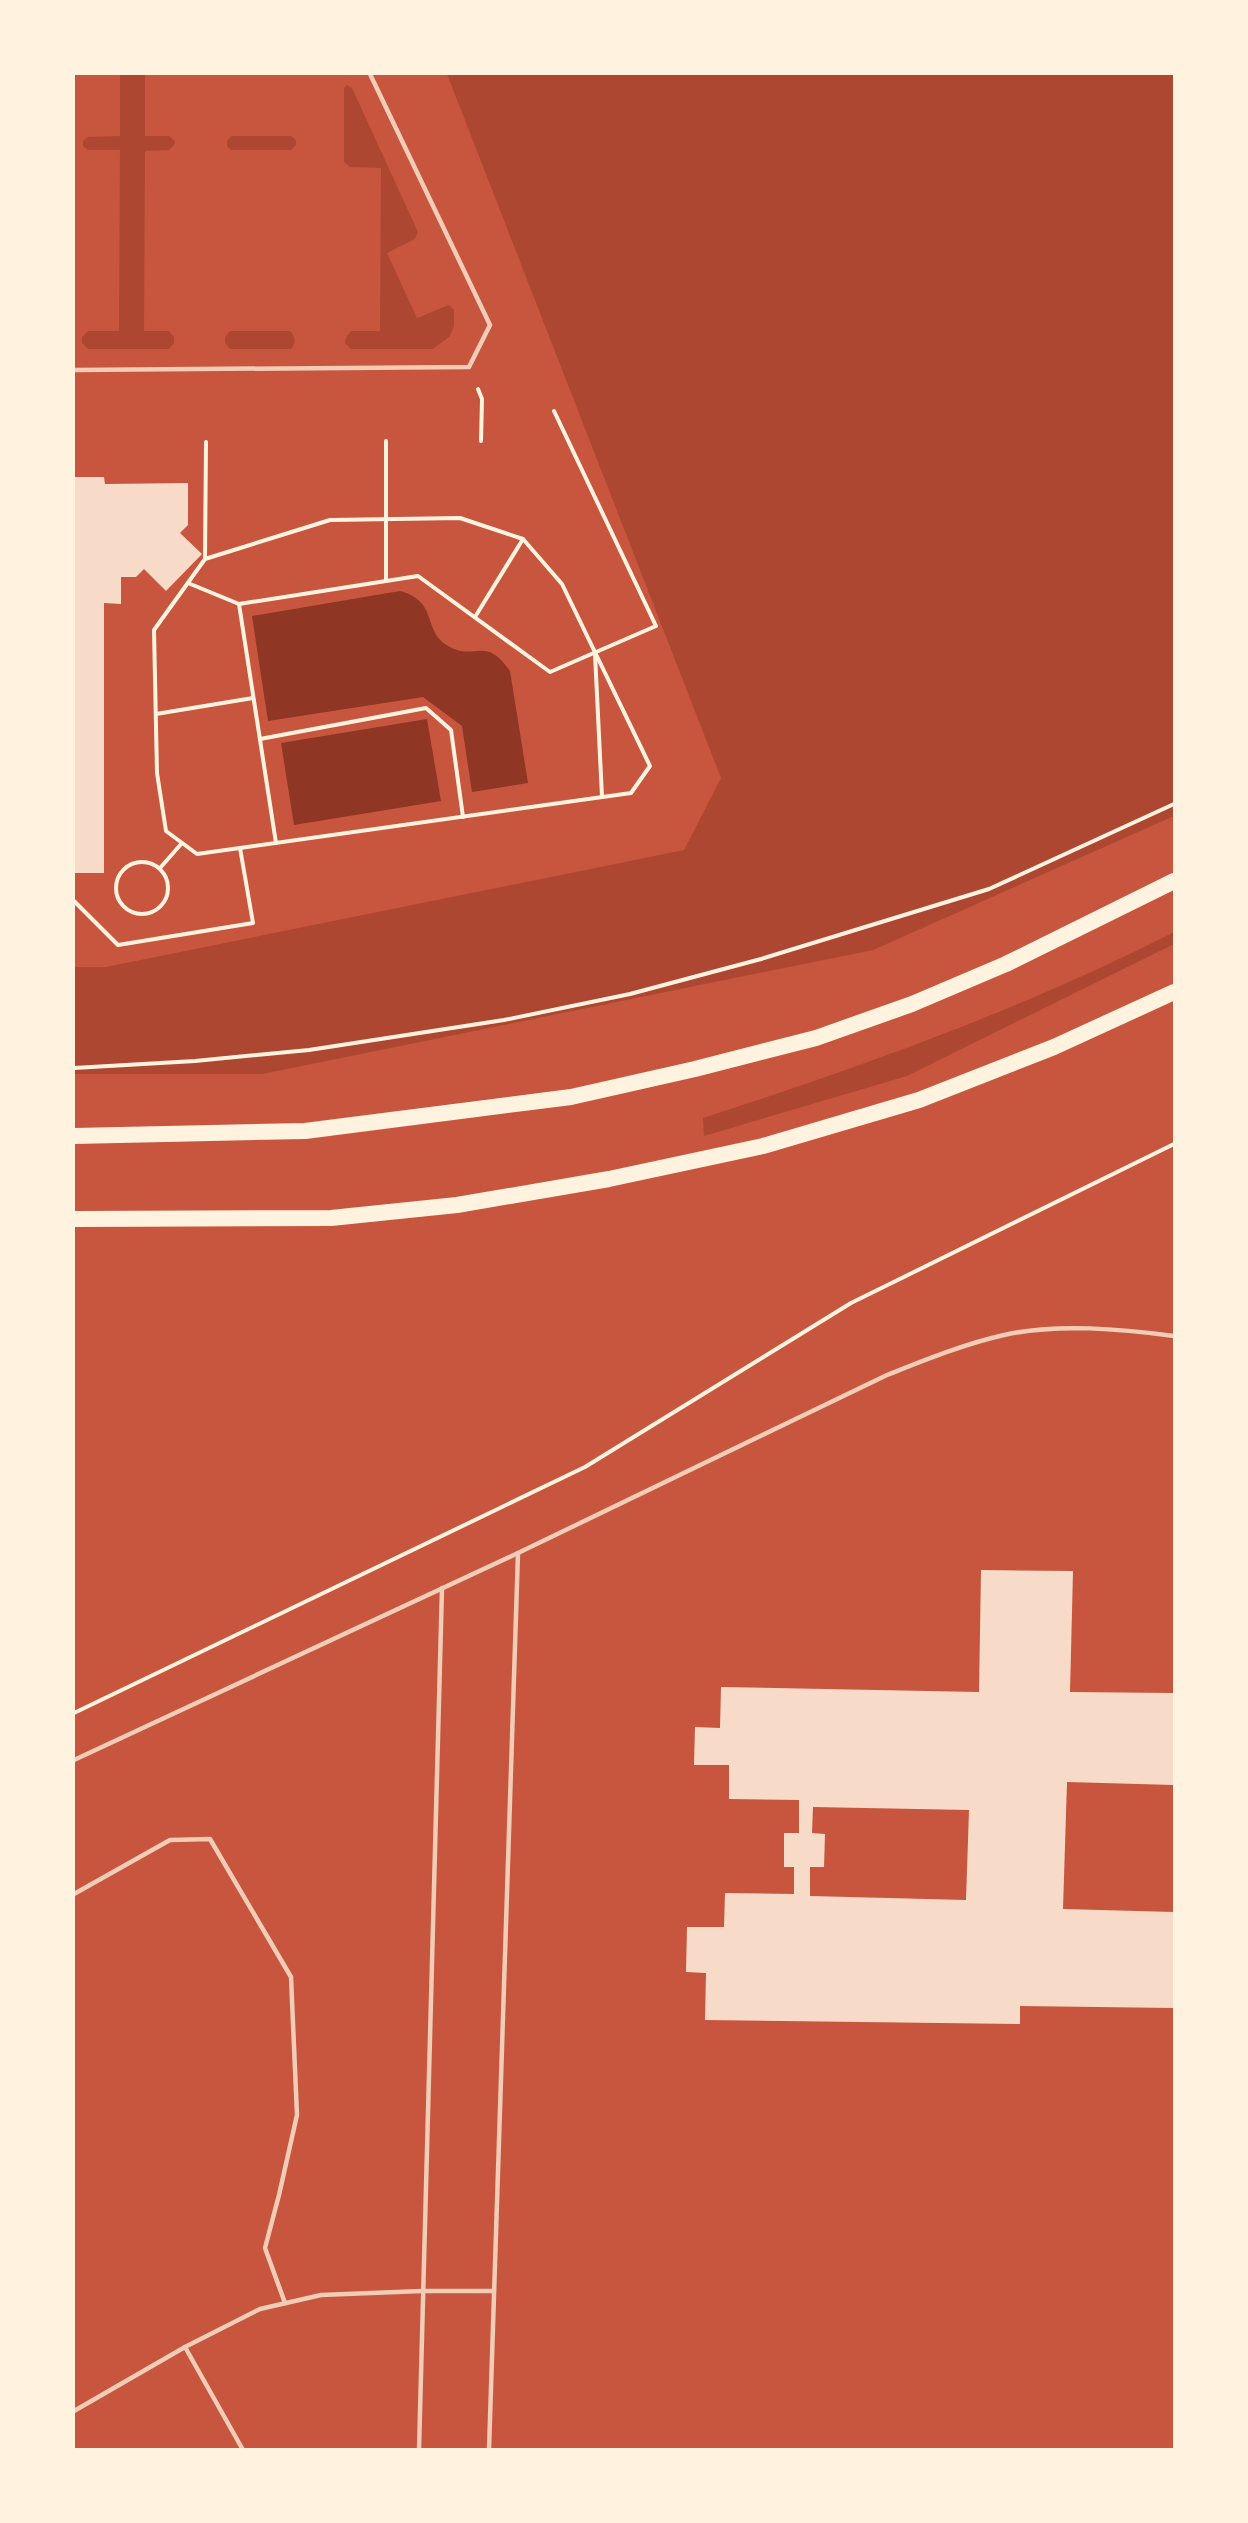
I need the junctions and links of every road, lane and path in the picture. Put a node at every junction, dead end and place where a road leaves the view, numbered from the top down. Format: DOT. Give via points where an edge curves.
graph roads {
  1 [pos="370,74"];
  2 [pos="469,367"];
  3 [pos="74,370"];
  4 [pos="554,411"];
  5 [pos="386,441"];
  6 [pos="482,441"];
  7 [pos="206,442"];
  8 [pos="386,519"];
  9 [pos="523,539"];
  10 [pos="205,559"];
  11 [pos="386,581"];
  12 [pos="188,583"];
  13 [pos="239,604"];
  14 [pos="475,617"];
  15 [pos="595,651"];
  16 [pos="253,698"];
  17 [pos="156,714"];
  18 [pos="260,739"];
  19 [pos="602,797"];
  20 [pos="1174,804"];
  21 [pos="463,817"];
  22 [pos="182,843"];
  23 [pos="276,843"];
  24 [pos="240,848"];
  25 [pos="160,868"];
  26 [pos="1174,881"];
  27 [pos="74,902"];
  28 [pos="1174,992"];
  29 [pos="74,1068"];
  30 [pos="74,1136"];
  31 [pos="1174,1144"];
  32 [pos="74,1219"];
  33 [pos="1174,1336"];
  34 [pos="518,1552"];
  35 [pos="442,1588"];
  36 [pos="74,1713"];
  37 [pos="74,1760"];
  38 [pos="74,1894"];
  39 [pos="422,2291"];
  40 [pos="494,2291"];
  41 [pos="285,2303"];
  42 [pos="185,2347"];
  43 [pos="74,2411"];
  44 [pos="243,2450"];
  45 [pos="419,2450"];
  46 [pos="489,2450"];
  1 -- 2 [label="lane" via="489,325"];
  2 -- 3 [label="lane"];
  2 -- 6 [label="path" via="482,399"];
  4 -- 15 [label="path" via="656,626"];
  5 -- 8 [label="path"];
  7 -- 10 [label="path"];
  8 -- 9 [label="path" via="460,518"];
  8 -- 10 [label="path" via="330,520"];
  8 -- 11 [label="path"];
  9 -- 14 [label="path"];
  9 -- 15 [label="path" via="562,584"];
  10 -- 12 [label="path"];
  11 -- 13 [label="path"];
  11 -- 14 [label="path" via="418,576"];
  12 -- 13 [label="path"];
  12 -- 17 [label="path" via="154,630"];
  13 -- 16 [label="path"];
  14 -- 15 [label="path" via="550,672"];
  15 -- 19 [label="path"];
  15 -- 19 [label="path" via="650,766 631,793"];
  16 -- 17 [label="path"];
  16 -- 18 [label="path"];
  17 -- 22 [label="path" via="157,772 166,831"];
  18 -- 21 [label="path" via="426,708 452,730"];
  18 -- 23 [label="path"];
  19 -- 21 [label="path"];
  20 -- 29 [label="path" via="988,889 773,956 630,994 504,1020 309,1050"];
  21 -- 23 [label="path"];
  22 -- 24 [label="path" via="197,854"];
  22 -- 25 [label="path"];
  23 -- 24 [label="path"];
  24 -- 27 [label="path" via="253,923 118,945"];
  25 -- 25 [label="path" via="138,861 119,875 115,886 125,908 135,914 147,914 166,901 169,889"];
  26 -- 30 [label="highway" via="1006,964 912,1004 816,1038 695,1069 572,1097 304,1131"];
  28 -- 32 [label="highway" via="1054,1047 919,1100 763,1146 609,1179 457,1204 331,1218"];
  31 -- 36 [label="path" via="851,1302 585,1467"];
  33 -- 34 [label="lane" via="1120,1329 1066,1329 1006,1335 948,1351 886,1375"];
  34 -- 35 [label="lane"];
  34 -- 40 [label="lane"];
  35 -- 37 [label="lane"];
  35 -- 39 [label="lane"];
  38 -- 41 [label="lane" via="170,1840 210,1839 291,1977 297,2115 265,2248"];
  39 -- 40 [label="lane"];
  39 -- 41 [label="lane" via="321,2295"];
  39 -- 45 [label="lane"];
  40 -- 46 [label="lane"];
  41 -- 42 [label="lane" via="260,2309"];
  42 -- 43 [label="lane"];
  42 -- 44 [label="lane"];
}
